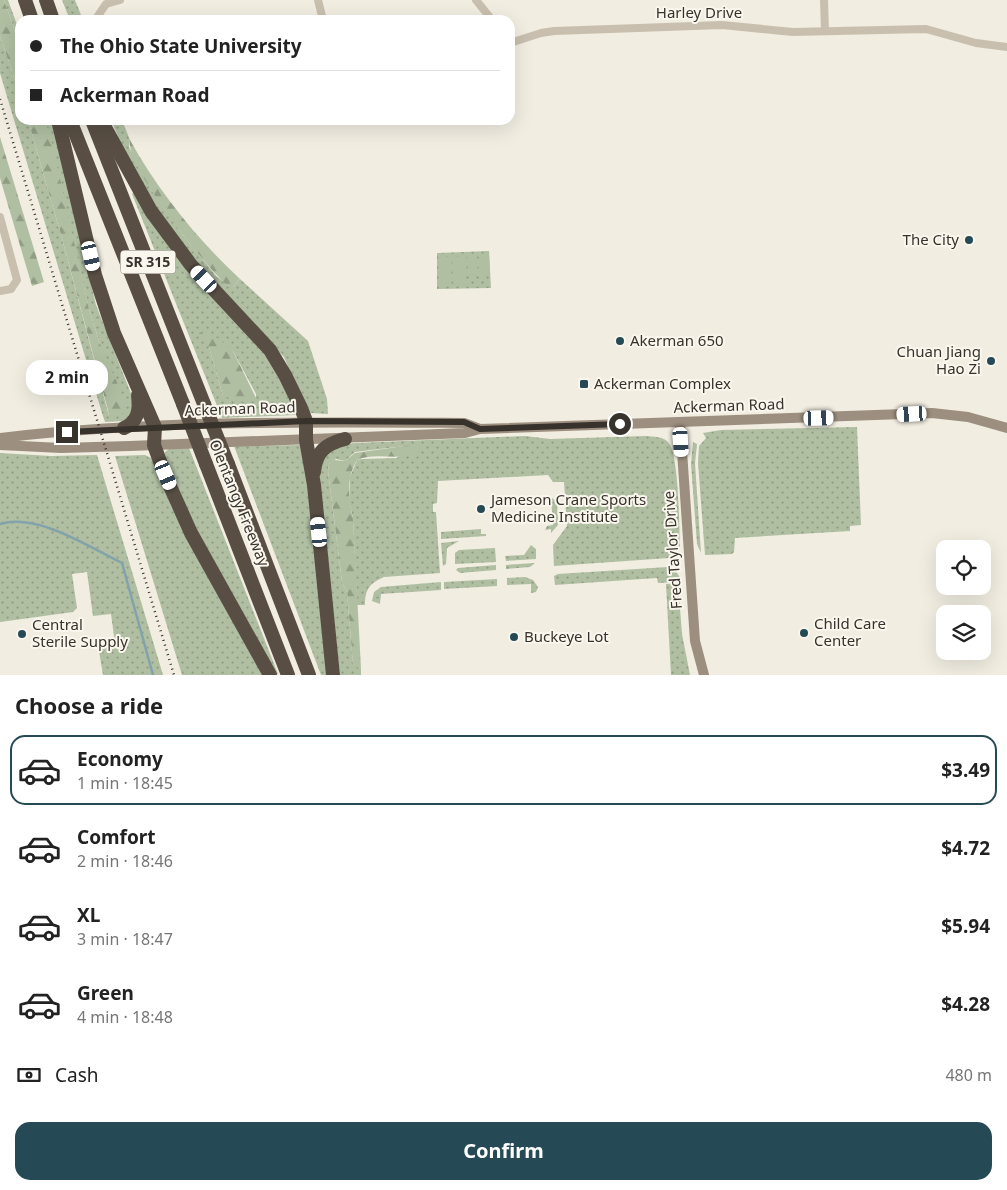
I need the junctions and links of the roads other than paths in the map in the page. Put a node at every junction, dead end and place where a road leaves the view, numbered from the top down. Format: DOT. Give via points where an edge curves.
graph roads {
  1 [pos="24,0"];
  2 [pos="46,0"];
  3 [pos="120,0"];
  4 [pos="318,0"];
  5 [pos="476,0"];
  6 [pos="824,0"];
  7 [pos="30,15"];
  8 [pos="51,15"];
  9 [pos="98,15"];
  10 [pos="322,15"];
  11 [pos="488,15"];
  12 [pos="825,31"];
  13 [pos="515,41"];
  14 [pos="1007,47"];
  15 [pos="59,125"];
  16 [pos="72,125"];
  17 [pos="94,125"];
  18 [pos="103,125"];
  19 [pos="0,218"];
  20 [pos="0,290"];
  21 [pos="136,387"];
  22 [pos="306,421"];
  23 [pos="680,422"];
  24 [pos="155,427"];
  25 [pos="124,428"];
  26 [pos="1007,428"];
  27 [pos="480,429"];
  28 [pos="0,438"];
  29 [pos="345,439"];
  30 [pos="306,440"];
  31 [pos="0,445"];
  32 [pos="154,445"];
  33 [pos="314,486"];
  34 [pos="270,675"];
  35 [pos="288,675"];
  36 [pos="309,675"];
  37 [pos="333,675"];
  38 [pos="704,675"];
  1 -- 7 [label="highway"];
  2 -- 8 [label="highway"];
  3 -- 9 [label="street" via="106,4"];
  4 -- 10 [label="street"];
  5 -- 11 [label="street"];
  6 -- 12 [label="street"];
  12 -- 13 [label="street, Harley Drive" via="768,31 722,25 566,30 541,33"];
  12 -- 14 [label="street, Harley Drive" via="926,29 976,43"];
  15 -- 21 [label="highway" via="95,275"];
  16 -- 35 [label="highway, Olentangy Freeway / SR 315, bridge"];
  17 -- 36 [label="highway, Olentangy Freeway / SR 315, bridge"];
  18 -- 22 [label="highway" via="142,196 170,238 270,350"];
  19 -- 20 [label="street" via="17,280 11,289"];
  21 -- 24 [label="highway"];
  21 -- 25 [label="highway" via="138,412 130,426"];
  22 -- 24 [label="main road, Ackerman Road"];
  22 -- 27 [label="main road, Ackerman Road" via="464,422"];
  22 -- 30 [label="highway"];
  23 -- 26 [label="main road, Ackerman Road" via="932,413 968,417"];
  23 -- 27 [label="main road, Ackerman Road"];
  23 -- 38 [label="main road, Fred Taylor Drive" via="693,627 695,648"];
  24 -- 25 [label="main road, Ackerman Road"];
  24 -- 32 [label="highway"];
  25 -- 28 [label="main road, Ackerman Road"];
  27 -- 29 [label="main road, Ackerman Road" via="465,433"];
  29 -- 30 [label="main road, Ackerman Road"];
  29 -- 33 [label="highway" via="324,447 318,454"];
  30 -- 32 [label="main road, Ackerman Road"];
  30 -- 33 [label="highway"];
  31 -- 32 [label="main road, Ackerman Road" via="61,448"];
  32 -- 34 [label="highway" via="191,533"];
  33 -- 37 [label="highway"];
}
